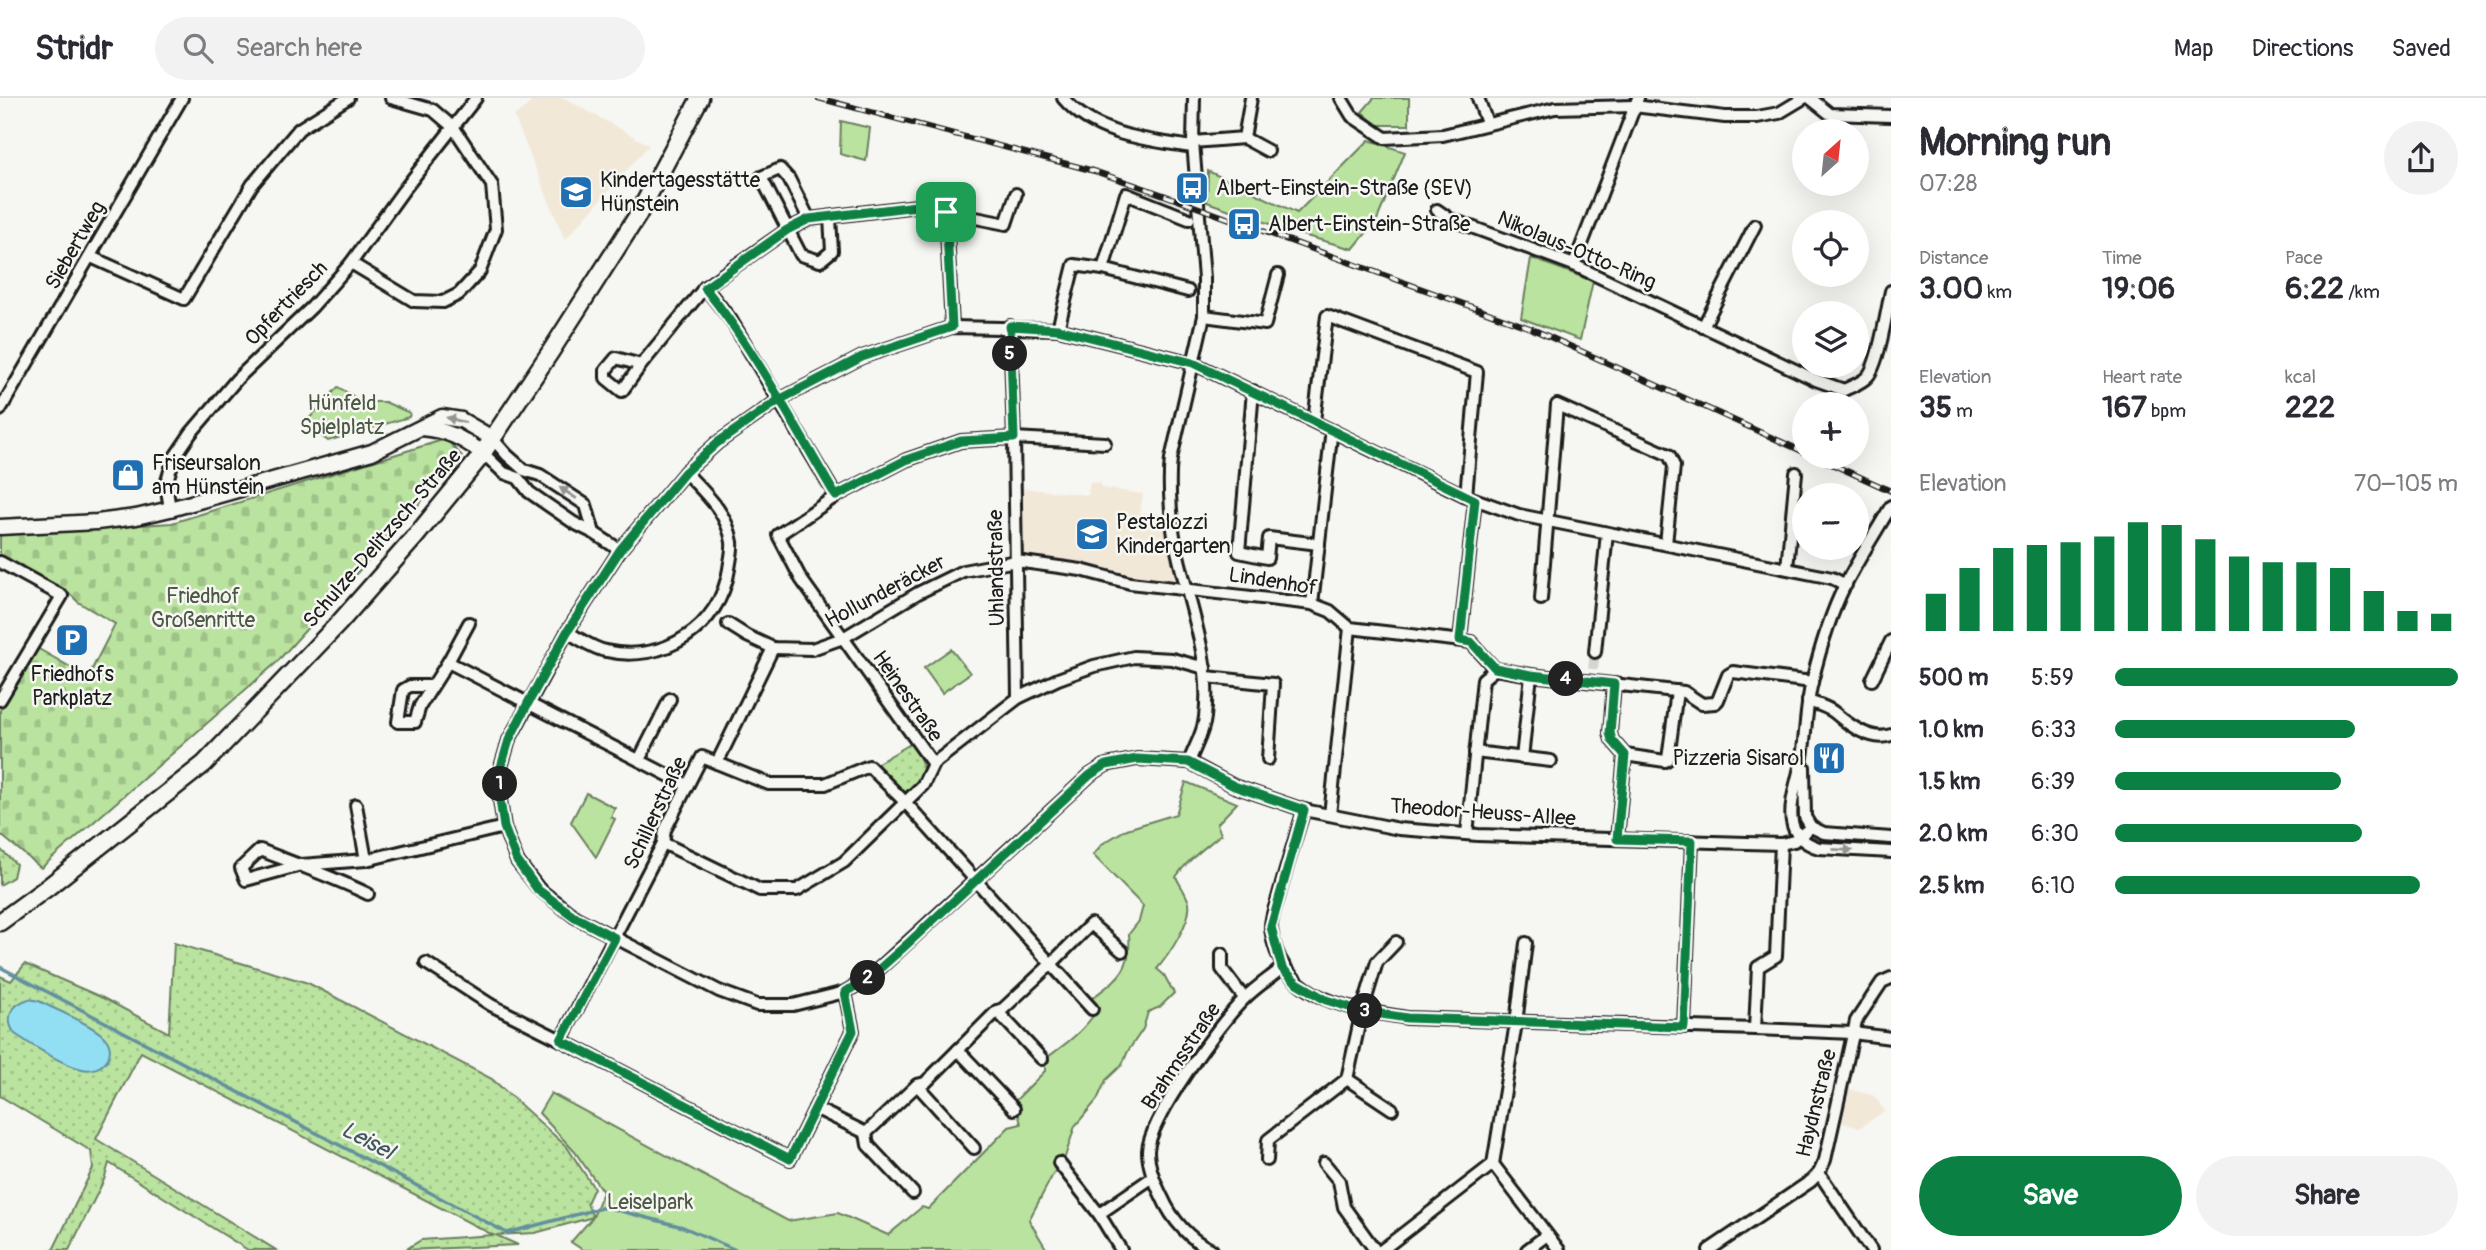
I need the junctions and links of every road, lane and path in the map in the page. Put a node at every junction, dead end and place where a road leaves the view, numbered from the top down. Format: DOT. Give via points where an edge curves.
graph roads {
  1 [pos="182,98"];
  2 [pos="348,98"];
  3 [pos="391,98"];
  4 [pos="476,98"];
  5 [pos="700,98"];
  6 [pos="1063,98"];
  7 [pos="1194,98"];
  8 [pos="1251,98"];
  9 [pos="1341,98"];
  10 [pos="1478,98"];
  11 [pos="1804,98"];
  12 [pos="1810,98"];
  13 [pos="1636,102"];
  14 [pos="1891,116"];
  15 [pos="1487,123"];
  16 [pos="454,128"];
  17 [pos="1244,138"];
  18 [pos="1193,144"];
  19 [pos="1268,150"];
  20 [pos="1016,194"];
  21 [pos="1437,210"];
  22 [pos="946,212"];
  23 [pos="830,218"];
  24 [pos="809,219"];
  25 [pos="1189,219"];
  26 [pos="1755,225"];
  27 [pos="787,230"];
  28 [pos="91,257"];
  29 [pos="351,263"];
  30 [pos="1574,265"];
  31 [pos="1103,269"];
  32 [pos="1278,275"];
  33 [pos="705,288"];
  34 [pos="1188,290"];
  35 [pos="1891,291"];
  36 [pos="1204,316"];
  37 [pos="1010,326"];
  38 [pos="952,327"];
  39 [pos="1703,327"];
  40 [pos="1058,329"];
  41 [pos="1193,363"];
  42 [pos="641,365"];
  43 [pos="1253,391"];
  44 [pos="779,400"];
  45 [pos="0,410"];
  46 [pos="1314,421"];
  47 [pos="419,428"];
  48 [pos="1334,431"];
  49 [pos="492,438"];
  50 [pos="1014,438"];
  51 [pos="1105,443"];
  52 [pos="483,453"];
  53 [pos="685,472"];
  54 [pos="1796,472"];
  55 [pos="521,474"];
  56 [pos="836,496"];
  57 [pos="1471,498"];
  58 [pos="170,509"];
  59 [pos="1889,512"];
  60 [pos="1548,522"];
  61 [pos="0,527"];
  62 [pos="594,533"];
  63 [pos="1607,533"];
  64 [pos="1319,544"];
  65 [pos="1666,544"];
  66 [pos="620,550"];
  67 [pos="1016,561"];
  68 [pos="0,562"];
  69 [pos="1787,568"];
  70 [pos="1846,585"];
  71 [pos="1188,589"];
  72 [pos="1541,599"];
  73 [pos="1312,604"];
  74 [pos="469,623"];
  75 [pos="728,624"];
  76 [pos="1350,628"];
  77 [pos="567,632"];
  78 [pos="843,638"];
  79 [pos="1460,640"];
  80 [pos="1891,641"];
  81 [pos="773,648"];
  82 [pos="1595,652"];
  83 [pos="448,663"];
  84 [pos="1495,668"];
  85 [pos="1593,669"];
  86 [pos="1206,672"];
  87 [pos="1531,675"];
  88 [pos="1871,680"];
  89 [pos="1591,682"];
  90 [pos="1812,682"];
  91 [pos="1614,684"];
  92 [pos="432,686"];
  93 [pos="1677,691"];
  94 [pos="1018,698"];
  95 [pos="670,699"];
  96 [pos="0,700"];
  97 [pos="1808,701"];
  98 [pos="528,703"];
  99 [pos="1891,735"];
  100 [pos="1475,752"];
  101 [pos="1625,755"];
  102 [pos="1522,758"];
  103 [pos="1268,759"];
  104 [pos="639,760"];
  105 [pos="1802,760"];
  106 [pos="1551,761"];
  107 [pos="1188,762"];
  108 [pos="717,763"];
  109 [pos="933,764"];
  110 [pos="687,785"];
  111 [pos="906,803"];
  112 [pos="356,805"];
  113 [pos="1304,810"];
  114 [pos="1330,815"];
  115 [pos="504,827"];
  116 [pos="1811,827"];
  117 [pos="1467,834"];
  118 [pos="1798,838"];
  119 [pos="1891,838"];
  120 [pos="1617,839"];
  121 [pos="1692,841"];
  122 [pos="663,843"];
  123 [pos="1781,844"];
  124 [pos="1891,852"];
  125 [pos="366,860"];
  126 [pos="301,865"];
  127 [pos="975,879"];
  128 [pos="368,894"];
  129 [pos="0,922"];
  130 [pos="615,938"];
  131 [pos="1396,942"];
  132 [pos="1526,943"];
  133 [pos="1122,951"];
  134 [pos="1222,954"];
  135 [pos="426,963"];
  136 [pos="1051,964"];
  137 [pos="1282,968"];
  138 [pos="1891,978"];
  139 [pos="845,992"];
  140 [pos="1244,998"];
  141 [pos="1092,1009"];
  142 [pos="997,1011"];
  143 [pos="1362,1011"];
  144 [pos="1517,1023"];
  145 [pos="1684,1027"];
  146 [pos="1755,1029"];
  147 [pos="1853,1033"];
  148 [pos="1891,1038"];
  149 [pos="561,1040"];
  150 [pos="958,1050"];
  151 [pos="1042,1059"];
  152 [pos="1347,1079"];
  153 [pos="917,1085"];
  154 [pos="815,1108"];
  155 [pos="1014,1108"];
  156 [pos="1392,1110"];
  157 [pos="866,1133"];
  158 [pos="974,1148"];
  159 [pos="1267,1160"];
  160 [pos="1059,1163"];
  161 [pos="1324,1163"];
  162 [pos="1493,1164"];
  163 [pos="1819,1173"];
  164 [pos="1153,1177"];
  165 [pos="913,1193"];
  166 [pos="1099,1214"];
  167 [pos="1547,1235"];
  168 [pos="1196,1247"];
  169 [pos="1121,1250"];
  170 [pos="1212,1250"];
  171 [pos="1376,1250"];
  172 [pos="1382,1250"];
  173 [pos="1527,1250"];
  174 [pos="1559,1250"];
  175 [pos="1709,1250"];
  176 [pos="1871,1250"];
  1 -- 28 [label="street, Siebertweg"];
  2 -- 28 [label="street" via="299,129 253,185 184,299"];
  3 -- 16 [label="street" via="433,110"];
  4 -- 16 [label="street, Opfertriesch"];
  5 -- 49 [label="main road, Schulze-Delitzsch-Straße" via="638,215"];
  6 -- 18 [label="street" via="1097,124 1132,138"];
  7 -- 18 [label="street"];
  8 -- 17 [label="street"];
  9 -- 15 [label="street" via="1352,116 1385,138 1443,135"];
  10 -- 15 [label="street"];
  11 -- 13 [label="street" via="1779,113 1757,117 1725,117"];
  12 -- 14 [label="street" via="1830,114"];
  13 -- 15 [label="street" via="1555,108"];
  13 -- 30 [label="street"];
  16 -- 29 [label="street, Opfertriesch"];
  16 -- 29 [label="street" via="492,186 496,229 480,271 459,294 443,302 414,301"];
  17 -- 18 [label="street"];
  17 -- 19 [label="street"];
  18 -- 36 [label="street"];
  20 -- 22 [label="street" via="1006,224"];
  21 -- 30 [label="street, Nikolaus-Otto-Ring" via="1450,219"];
  22 -- 23 [label="street" via="925,205"];
  22 -- 38 [label="street"];
  23 -- 24 [label="street"];
  23 -- 27 [label="street" via="832,251 820,261 801,255"];
  24 -- 27 [label="street"];
  24 -- 27 [label="street" via="780,169 761,177"];
  25 -- 31 [label="street" via="1126,194"];
  26 -- 39 [label="street"];
  27 -- 33 [label="street"];
  28 -- 45 [label="street, Siebertweg"];
  29 -- 58 [label="street, Opfertriesch" via="237,379 191,433 174,457 166,484"];
  30 -- 39 [label="street, Nikolaus-Otto-Ring"];
  31 -- 34 [label="street"];
  31 -- 40 [label="street" via="1074,265"];
  32 -- 36 [label="street" via="1265,324"];
  33 -- 42 [label="street"];
  33 -- 44 [label="street" via="732,320"];
  35 -- 39 [label="street, Nikolaus-Otto-Ring" via="1874,364 1868,376 1844,390"];
  36 -- 41 [label="street"];
  37 -- 38 [label="street, Theodor-Heuss-Allee"];
  37 -- 40 [label="street, Theodor-Heuss-Allee"];
  37 -- 50 [label="street, Uhlandstraße"];
  38 -- 44 [label="street, Theodor-Heuss-Allee" via="862,357"];
  40 -- 41 [label="street, Theodor-Heuss-Allee"];
  41 -- 43 [label="street, Theodor-Heuss-Allee"];
  41 -- 71 [label="street" via="1169,477 1177,553"];
  43 -- 46 [label="street, Theodor-Heuss-Allee"];
  43 -- 64 [label="street" via="1239,552 1267,558 1269,538"];
  44 -- 53 [label="street, Theodor-Heuss-Allee" via="717,443"];
  44 -- 56 [label="street"];
  46 -- 48 [label="street, Theodor-Heuss-Allee"];
  46 -- 57 [label="street" via="1328,316 1477,372"];
  49 -- 47 [label="street, one-way" via="461,421 442,417"];
  47 -- 52 [label="street" via="442,429"];
  47 -- 58 [label="street" via="372,452"];
  48 -- 57 [label="street, Theodor-Heuss-Allee"];
  48 -- 64 [label="street"];
  49 -- 52 [label="main road, Schulze-Delitzsch-Straße"];
  49 -- 55 [label="street"];
  50 -- 51 [label="street"];
  50 -- 56 [label="street, Heinestraße" via="961,441 906,460"];
  50 -- 67 [label="street, Uhlandstraße"];
  52 -- 55 [label="street" via="504,472"];
  52 -- 129 [label="main road, Schulze-Delitzsch-Straße" via="339,624 204,764"];
  53 -- 66 [label="street, Theodor-Heuss-Allee"];
  53 -- 77 [label="street" via="719,508 732,544 725,586 711,613 678,643 640,653 604,651"];
  54 -- 69 [label="street"];
  55 -- 62 [label="street" via="529,492"];
  62 -- 55 [label="street, one-way" via="586,505 540,475"];
  56 -- 78 [label="street, Heinestraße" via="778,535 801,579"];
  57 -- 60 [label="street, Theodor-Heuss-Allee"];
  57 -- 79 [label="street"];
  58 -- 61 [label="street" via="97,523"];
  59 -- 70 [label="street"];
  60 -- 63 [label="street, Theodor-Heuss-Allee"];
  60 -- 65 [label="street" via="1557,405 1669,456 1674,466"];
  60 -- 72 [label="street"];
  62 -- 66 [label="street"];
  63 -- 65 [label="street, Theodor-Heuss-Allee"];
  63 -- 82 [label="street"];
  64 -- 73 [label="street"];
  65 -- 69 [label="street, Theodor-Heuss-Allee"];
  66 -- 77 [label="street, Theodor-Heuss-Allee"];
  67 -- 71 [label="street, Hollunderäcker"];
  67 -- 78 [label="street, Hollunderäcker" via="952,576"];
  67 -- 94 [label="street, Uhlandstraße"];
  68 -- 96 [label="street" via="62,596"];
  69 -- 70 [label="street, Theodor-Heuss-Allee"];
  70 -- 90 [label="street"];
  71 -- 73 [label="street, Lindenhof"];
  71 -- 86 [label="street"];
  73 -- 76 [label="street, Lindenhof" via="1330,611"];
  74 -- 83 [label="street"];
  75 -- 81 [label="street, Hollunderäcker"];
  76 -- 79 [label="street, Lindenhof"];
  76 -- 114 [label="street"];
  77 -- 98 [label="street, Theodor-Heuss-Allee"];
  78 -- 81 [label="street, Hollunderäcker" via="812,649"];
  78 -- 109 [label="street, Heinestraße"];
  79 -- 84 [label="street, Lindenhof" via="1471,642"];
  80 -- 88 [label="street"];
  81 -- 108 [label="street, Schillerstraße"];
  83 -- 92 [label="street"];
  83 -- 98 [label="street"];
  84 -- 87 [label="street"];
  84 -- 100 [label="street" via="1483,679"];
  85 -- 89 [label="street"];
  86 -- 94 [label="street" via="1172,659 1134,657 1094,666"];
  86 -- 103 [label="street" via="1273,684"];
  86 -- 107 [label="street" via="1205,719"];
  87 -- 89 [label="street"];
  87 -- 102 [label="street"];
  89 -- 91 [label="street"];
  90 -- 93 [label="street" via="1732,672 1718,700 1707,704"];
  90 -- 97 [label="street"];
  91 -- 93 [label="street"];
  91 -- 101 [label="street" via="1610,733"];
  93 -- 101 [label="street" via="1668,759"];
  94 -- 109 [label="street"];
  95 -- 104 [label="street"];
  97 -- 99 [label="street" via="1875,737"];
  97 -- 105 [label="street"];
  98 -- 104 [label="street"];
  98 -- 115 [label="street, Theodor-Heuss-Allee" via="501,767"];
  100 -- 102 [label="street"];
  100 -- 117 [label="street"];
  101 -- 120 [label="street"];
  102 -- 106 [label="street"];
  104 -- 110 [label="street"];
  105 -- 116 [label="street" via="1805,817"];
  105 -- 118 [label="street" via="1791,817"];
  107 -- 113 [label="street, Theodor-Heuss-Allee" via="1234,786"];
  107 -- 127 [label="street, Theodor-Heuss-Allee" via="1137,759 1106,765"];
  108 -- 110 [label="street, Schillerstraße" via="702,757"];
  108 -- 111 [label="street" via="769,784 825,783 869,766"];
  109 -- 111 [label="street, Heinestraße" via="923,785"];
  110 -- 122 [label="street, Schillerstraße" via="664,830"];
  111 -- 122 [label="street, Heinestraße" via="844,862 797,890 760,890"];
  111 -- 127 [label="street"];
  112 -- 125 [label="street"];
  113 -- 114 [label="street, Theodor-Heuss-Allee"];
  113 -- 137 [label="street" via="1271,927"];
  114 -- 117 [label="street, Theodor-Heuss-Allee"];
  115 -- 125 [label="street"];
  115 -- 130 [label="street, Theodor-Heuss-Allee" via="517,861 538,890"];
  116 -- 118 [label="street, Theodor-Heuss-Allee"];
  116 -- 119 [label="street" via="1824,833"];
  117 -- 120 [label="street, Theodor-Heuss-Allee"];
  118 -- 123 [label="street, Theodor-Heuss-Allee"];
  118 -- 124 [label="street, one-way" via="1819,848"];
  120 -- 121 [label="street, Theodor-Heuss-Allee"];
  121 -- 123 [label="street, Theodor-Heuss-Allee"];
  121 -- 145 [label="street"];
  122 -- 130 [label="street, Schillerstraße"];
  123 -- 146 [label="street" via="1776,956 1758,967"];
  125 -- 126 [label="street"];
  126 -- 126 [label="street" via="260,849 241,868 246,880"];
  126 -- 128 [label="street"];
  127 -- 136 [label="street"];
  127 -- 139 [label="street, Theodor-Heuss-Allee" via="878,970"];
  130 -- 139 [label="street, Theodor-Heuss-Allee" via="719,991 757,1004 793,1005"];
  130 -- 149 [label="street, Schillerstraße"];
  131 -- 143 [label="street" via="1377,962"];
  132 -- 144 [label="street"];
  133 -- 136 [label="street" via="1091,924"];
  134 -- 140 [label="street, Brahmsstraße" via="1222,969"];
  135 -- 149 [label="street" via="491,1005"];
  136 -- 141 [label="street"];
  136 -- 142 [label="street"];
  137 -- 140 [label="street, Brahmsstraße"];
  137 -- 143 [label="street" via="1326,1000"];
  138 -- 147 [label="street, Haydnstraße" via="1882,982"];
  139 -- 154 [label="street" via="853,1031"];
  140 -- 164 [label="street, Brahmsstraße" via="1162,1110 1148,1149"];
  142 -- 150 [label="street"];
  142 -- 151 [label="street"];
  143 -- 144 [label="street" via="1407,1018"];
  143 -- 152 [label="street"];
  144 -- 145 [label="street"];
  144 -- 162 [label="street"];
  145 -- 146 [label="street"];
  146 -- 147 [label="street"];
  147 -- 148 [label="street"];
  147 -- 163 [label="street, Haydnstraße"];
  149 -- 154 [label="street" via="790,1159"];
  150 -- 153 [label="street" via="925,1083"];
  150 -- 155 [label="street"];
  152 -- 156 [label="street"];
  152 -- 159 [label="street" via="1268,1140"];
  153 -- 157 [label="street"];
  153 -- 158 [label="street"];
  154 -- 157 [label="street"];
  157 -- 165 [label="street" via="868,1145"];
  160 -- 166 [label="street"];
  161 -- 171 [label="street" via="1339,1181 1344,1207"];
  162 -- 167 [label="street"];
  162 -- 172 [label="street"];
  163 -- 175 [label="street"];
  163 -- 176 [label="street, Haydnstraße"];
  164 -- 166 [label="street"];
  164 -- 168 [label="street, Brahmsstraße" via="1169,1214"];
  166 -- 169 [label="street"];
  167 -- 173 [label="street"];
  167 -- 174 [label="street"];
  168 -- 170 [label="street, Brahmsstraße"];
}
